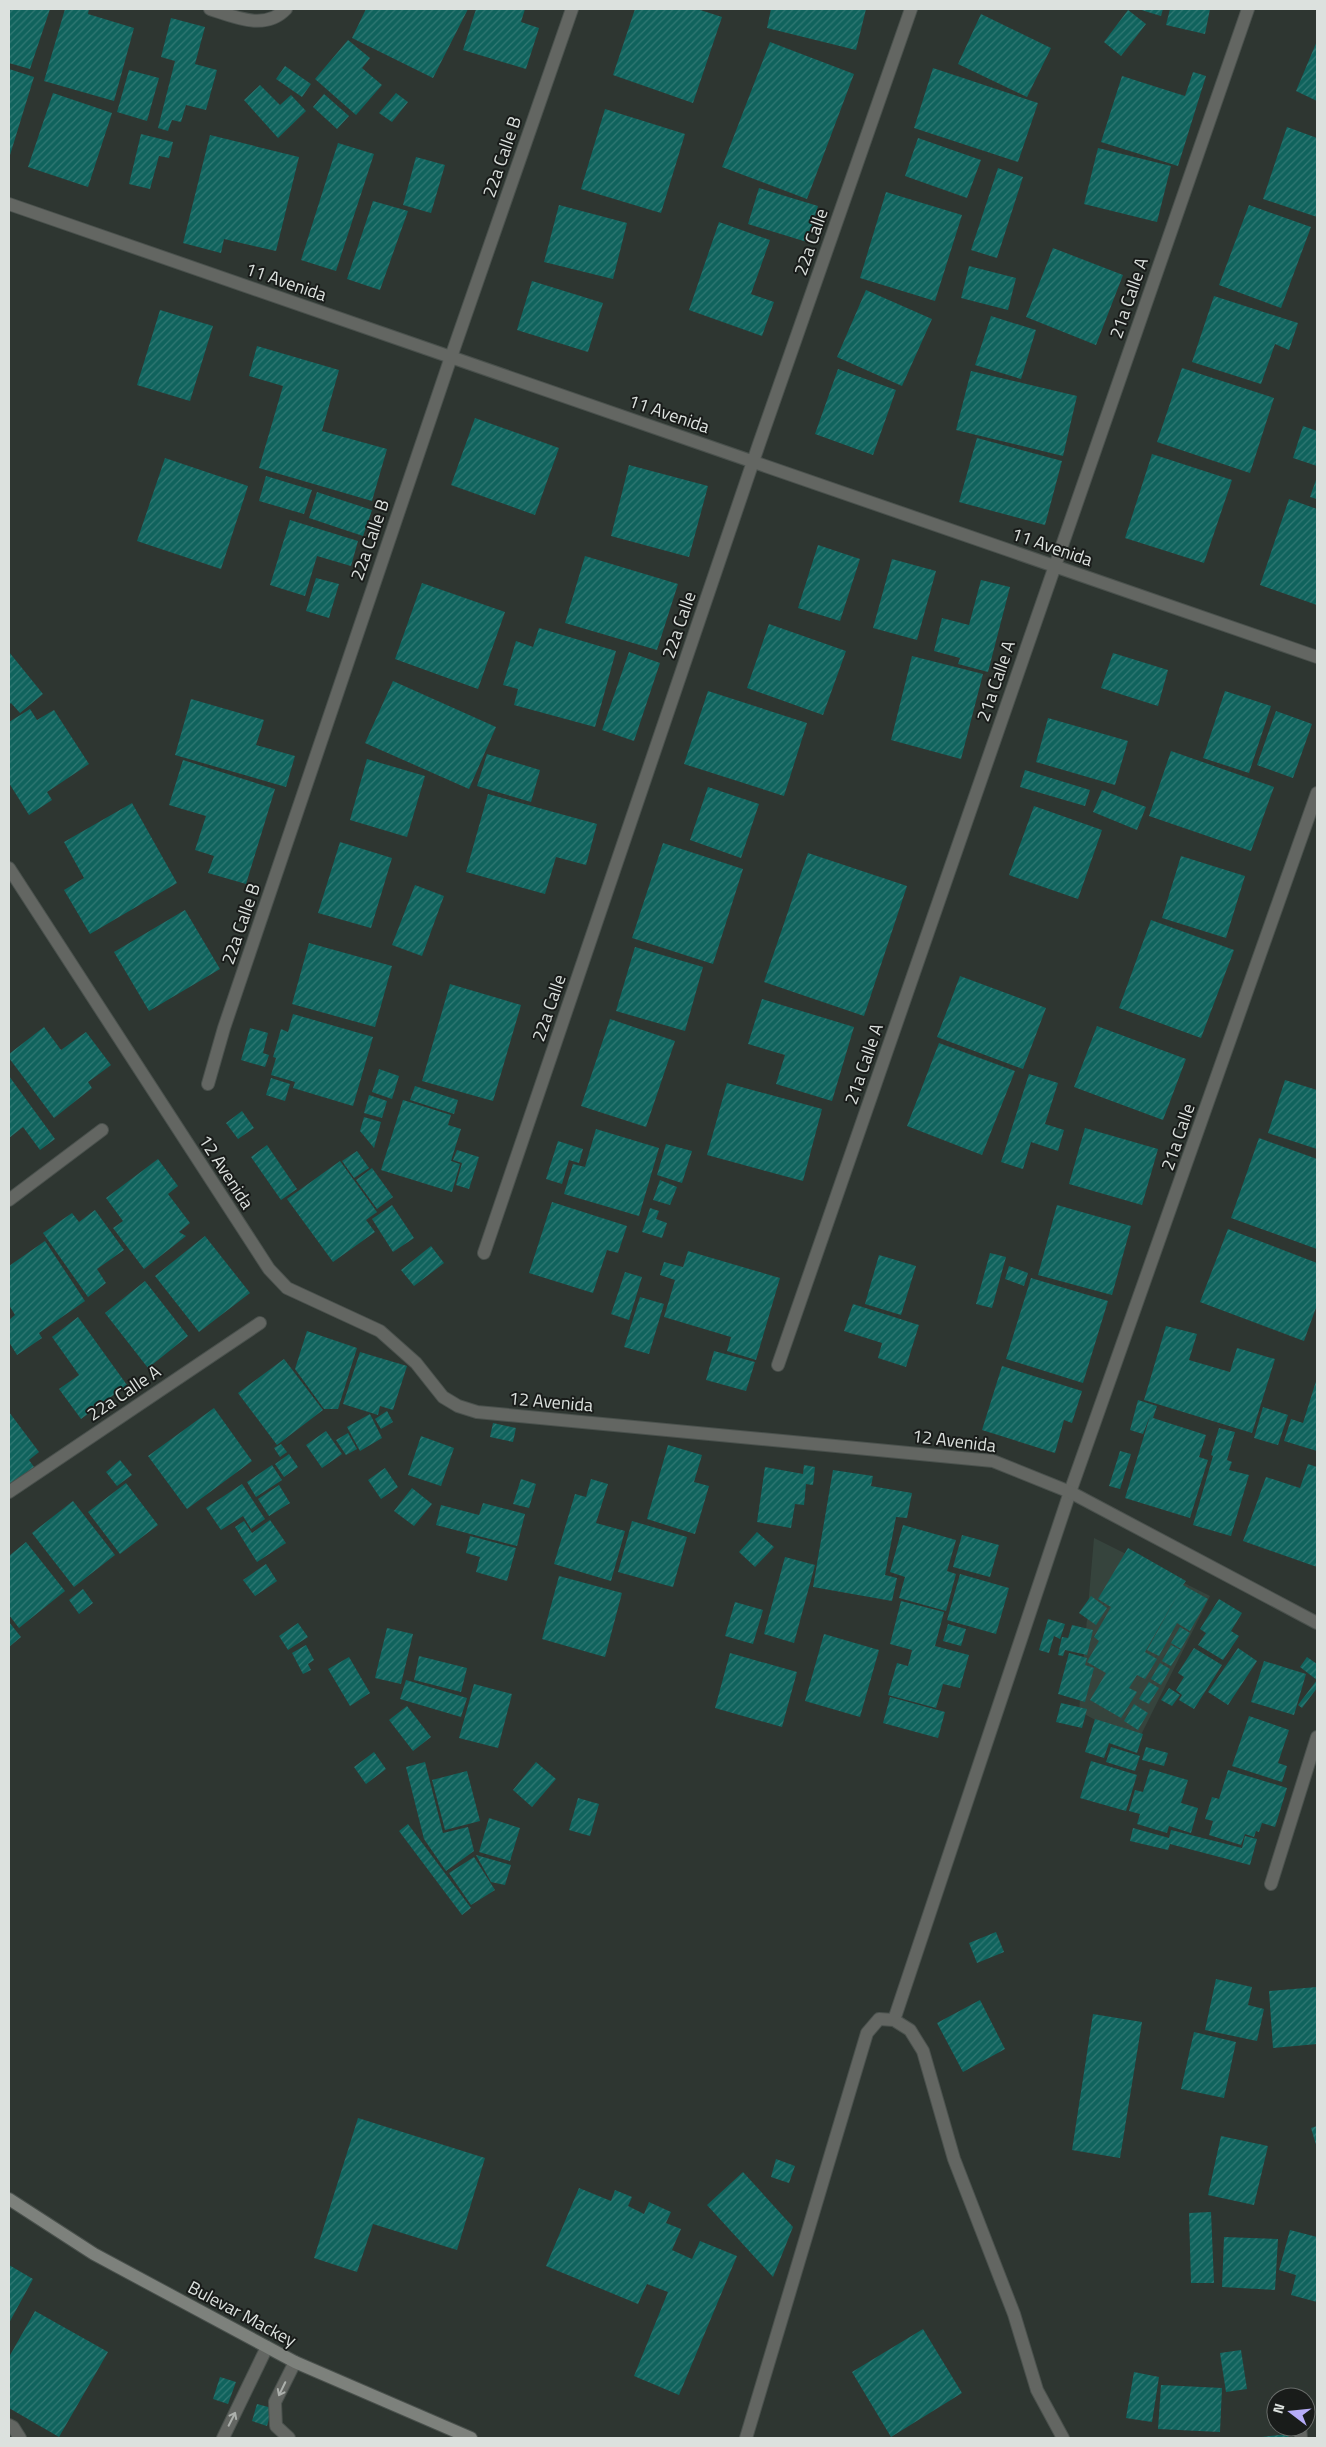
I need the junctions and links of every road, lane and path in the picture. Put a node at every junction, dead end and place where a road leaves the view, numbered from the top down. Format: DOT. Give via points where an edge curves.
graph roads {
  1 [pos="210,9"];
  2 [pos="286,9"];
  3 [pos="572,9"];
  4 [pos="912,9"];
  5 [pos="1248,9"];
  6 [pos="9,204"];
  7 [pos="450,357"];
  8 [pos="753,462"];
  9 [pos="1054,566"];
  10 [pos="1317,657"];
  11 [pos="1317,793"];
  12 [pos="9,868"];
  13 [pos="208,1084"];
  14 [pos="102,1130"];
  15 [pos="9,1200"];
  16 [pos="484,1254"];
  17 [pos="260,1323"];
  18 [pos="778,1365"];
  19 [pos="9,1492"];
  20 [pos="1070,1492"];
  21 [pos="1317,1623"];
  22 [pos="1317,1737"];
  23 [pos="1271,1884"];
  24 [pos="894,2020"];
  25 [pos="9,2199"];
  26 [pos="267,2347"];
  27 [pos="295,2362"];
  28 [pos="9,2425"];
  29 [pos="20,2438"];
  30 [pos="223,2438"];
  31 [pos="289,2438"];
  32 [pos="471,2438"];
  33 [pos="746,2438"];
  34 [pos="1063,2438"];
  1 -- 2 [label="street" via="245,20 260,21"];
  3 -- 7 [label="street, 22a Calle B"];
  4 -- 8 [label="street, 22a Calle"];
  5 -- 9 [label="street, 21a Calle A"];
  6 -- 7 [label="street, 11 Avenida"];
  7 -- 8 [label="street, 11 Avenida"];
  7 -- 13 [label="street, 22a Calle B" via="227,1019"];
  8 -- 9 [label="street, 11 Avenida"];
  8 -- 16 [label="street, 22a Calle"];
  9 -- 10 [label="street, 11 Avenida"];
  9 -- 18 [label="street, 21a Calle A"];
  11 -- 20 [label="street, 21a Calle"];
  12 -- 20 [label="street, 12 Avenida" via="270,1269 287,1288 380,1331 416,1362 443,1398 477,1412 993,1461"];
  14 -- 15 [label="street"];
  17 -- 19 [label="street, 22a Calle A"];
  20 -- 21 [label="street, 12 Avenida"];
  20 -- 24 [label="street, 21a Calle"];
  22 -- 23 [label="street"];
  24 -- 33 [label="street" via="879,2020 867,2033"];
  24 -- 34 [label="street" via="910,2030 923,2051 954,2160 1014,2314 1037,2390"];
  25 -- 26 [label="main road, Bulevar Mackey" via="94,2254"];
  26 -- 27 [label="main road, Bulevar Mackey"];
  30 -- 26 [label="street, one-way"];
  27 -- 31 [label="street, one-way" via="275,2409 276,2426"];
  27 -- 32 [label="main road, Bulevar Mackey"];
  28 -- 29 [label="street"];
}
